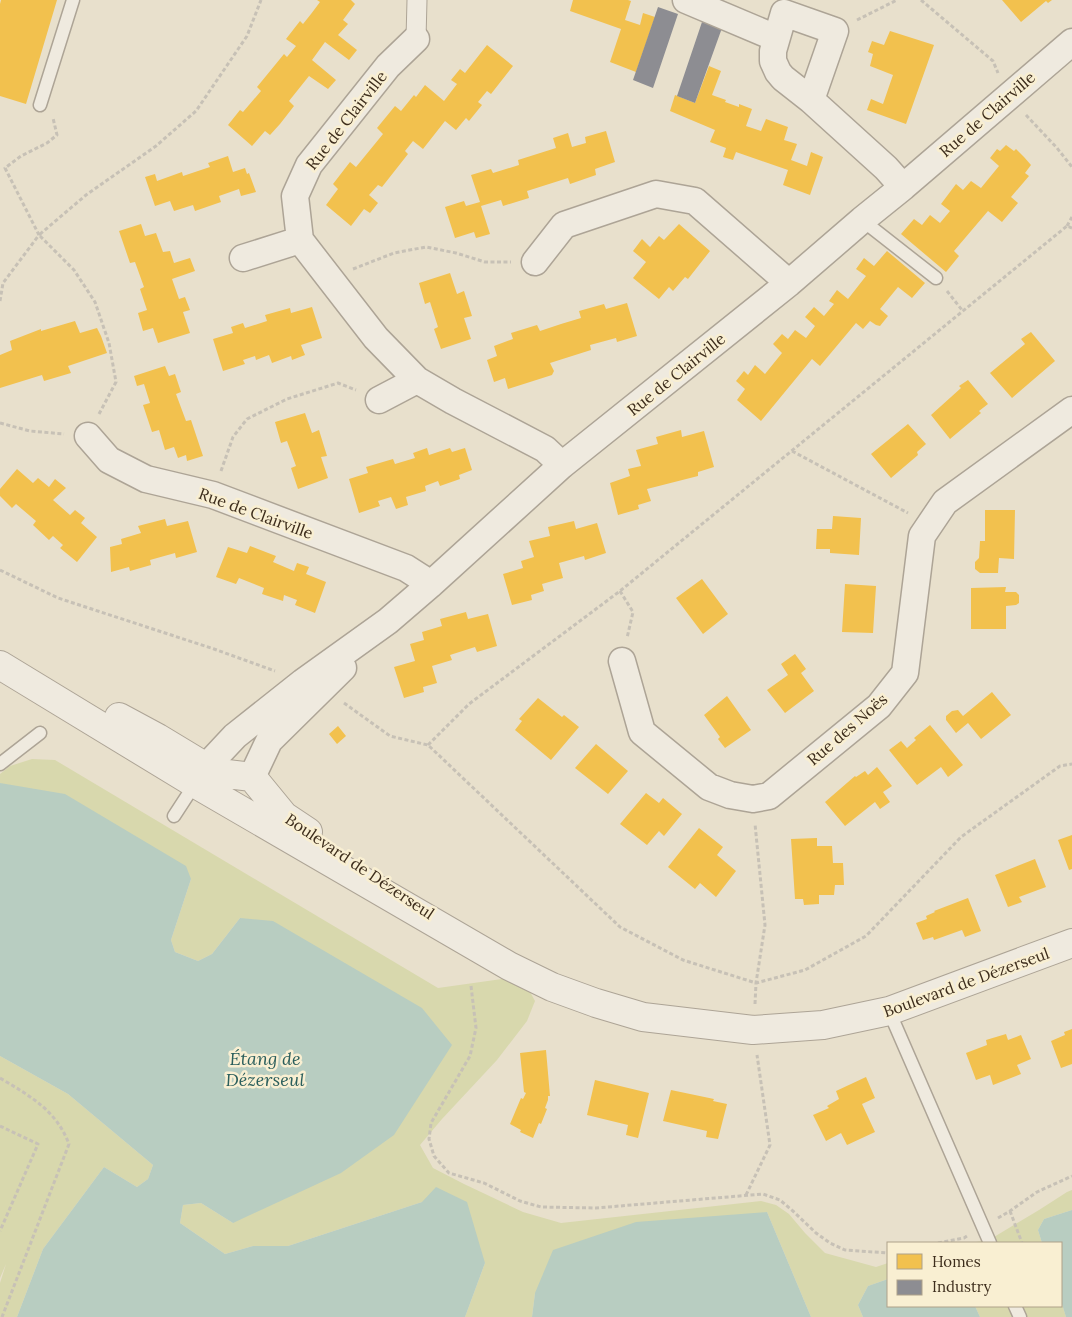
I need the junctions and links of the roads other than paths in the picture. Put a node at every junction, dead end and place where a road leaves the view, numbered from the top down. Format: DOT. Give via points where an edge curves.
graph roads {
  1 [pos="73,0"];
  2 [pos="417,0"];
  3 [pos="686,0"];
  4 [pos="776,38"];
  5 [pos="416,40"];
  6 [pos="1072,42"];
  7 [pos="811,100"];
  8 [pos="40,105"];
  9 [pos="903,187"];
  10 [pos="862,220"];
  11 [pos="300,240"];
  12 [pos="243,258"];
  13 [pos="535,262"];
  14 [pos="936,278"];
  15 [pos="789,283"];
  16 [pos="417,380"];
  17 [pos="379,400"];
  18 [pos="1072,410"];
  19 [pos="88,436"];
  20 [pos="562,465"];
  21 [pos="431,584"];
  22 [pos="622,661"];
  23 [pos="0,664"];
  24 [pos="313,685"];
  25 [pos="40,733"];
  26 [pos="0,764"];
  27 [pos="200,775"];
  28 [pos="252,778"];
  29 [pos="174,816"];
  30 [pos="1072,943"];
  31 [pos="510,966"];
  32 [pos="889,1012"];
  33 [pos="990,1242"];
  1 -- 8 [label="lane"];
  2 -- 5 [label="street"];
  3 -- 4 [label="street"];
  4 -- 7 [label="street" via="773,61 778,72"];
  4 -- 7 [label="street" via="784,13 835,31"];
  5 -- 11 [label="street, Rue de Clairville" via="388,66 309,165 295,196"];
  6 -- 9 [label="street, Rue de Clairville"];
  7 -- 9 [label="street"];
  9 -- 10 [label="street, Rue de Clairville"];
  10 -- 14 [label="lane"];
  10 -- 15 [label="street, Rue de Clairville"];
  11 -- 12 [label="street"];
  11 -- 16 [label="street" via="376,338"];
  13 -- 15 [label="street" via="564,225 656,194 695,201"];
  15 -- 20 [label="street, Rue de Clairville"];
  16 -- 17 [label="street"];
  16 -- 20 [label="street" via="544,449"];
  18 -- 22 [label="street, Rue des Noës" via="945,502 922,536 905,673 879,706 768,796 753,799 709,787 642,732"];
  19 -- 21 [label="street, Rue de Clairville" via="109,460 146,479 213,495 406,568"];
  20 -- 21 [label="street, Rue de Clairville"];
  21 -- 24 [label="street, Rue de Clairville"];
  23 -- 27 [label="street, Boulevard de Dézerseul"];
  24 -- 27 [label="street, Rue de Clairville" via="236,736"];
  24 -- 28 [label="street, Rue de Clairville" via="269,741"];
  25 -- 26 [label="lane"];
  27 -- 28 [label="street, Boulevard de Dézerseul" via="227,774"];
  27 -- 29 [label="lane"];
  27 -- 31 [label="street, Boulevard de Dézerseul"];
  28 -- 31 [label="street, Boulevard de Dézerseul" via="284,816"];
  30 -- 32 [label="street, Boulevard de Dézerseul"];
  31 -- 32 [label="street, Boulevard de Dézerseul" via="552,987 643,1017 753,1030 823,1025"];
  32 -- 33 [label="lane"];
}
